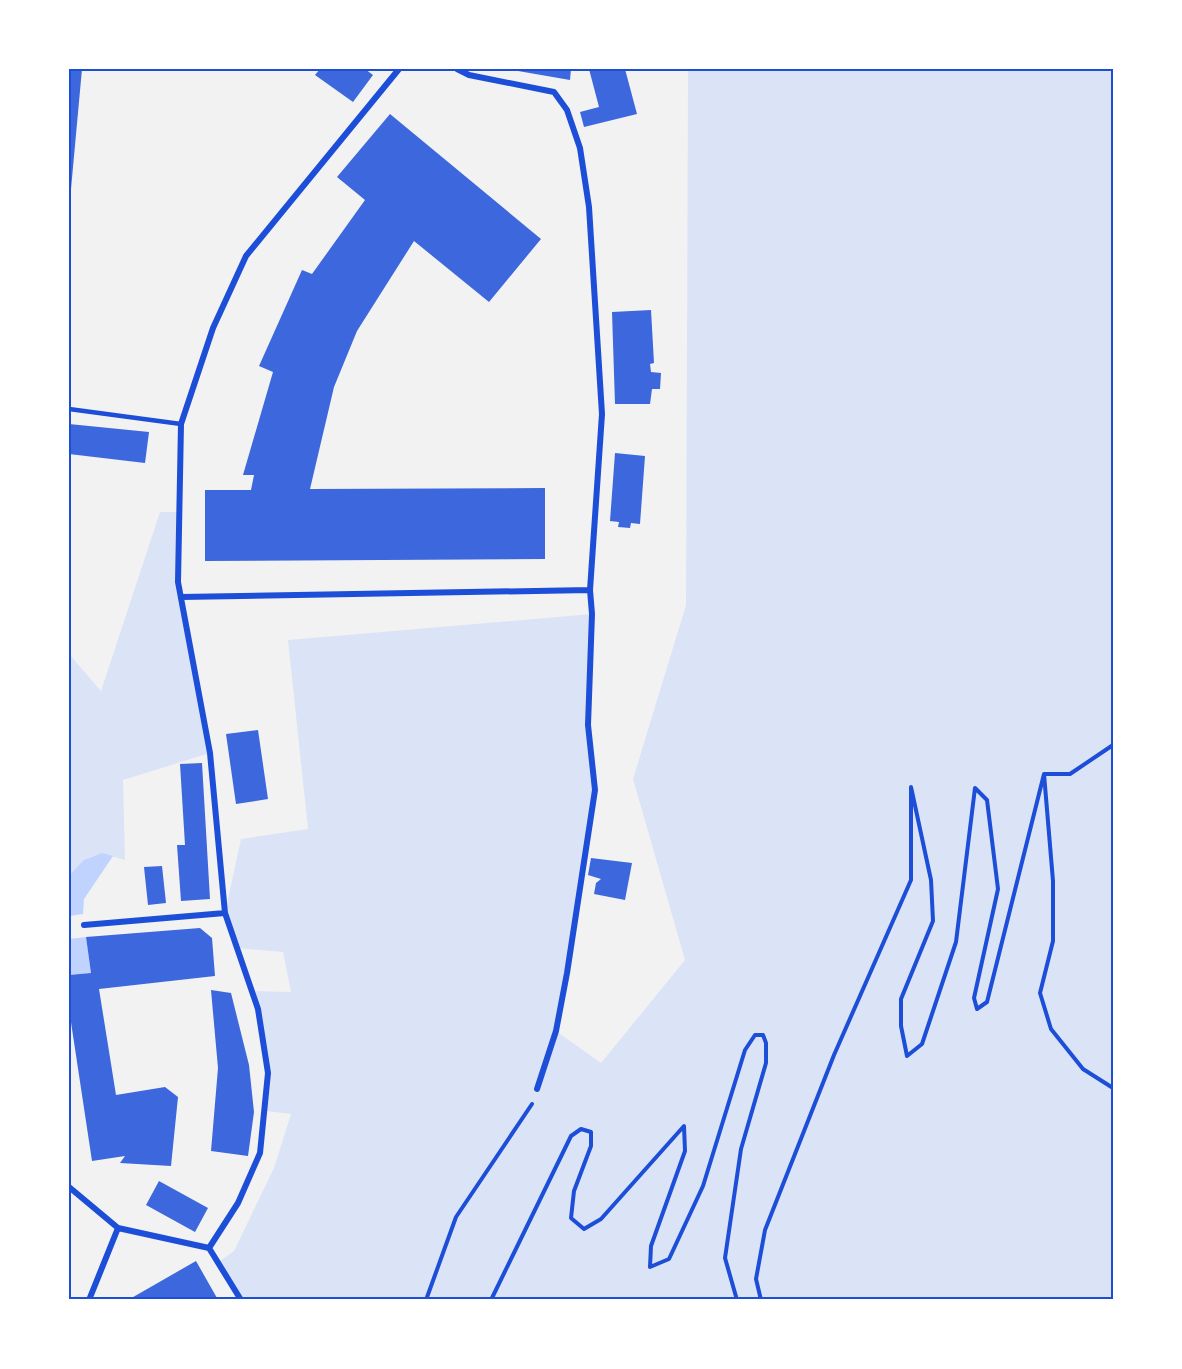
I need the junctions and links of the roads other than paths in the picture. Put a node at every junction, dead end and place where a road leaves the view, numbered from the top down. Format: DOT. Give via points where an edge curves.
graph roads {
  1 [pos="399,69"];
  2 [pos="457,69"];
  3 [pos="69,409"];
  4 [pos="181,424"];
  5 [pos="590,590"];
  6 [pos="181,597"];
  7 [pos="225,913"];
  8 [pos="84,925"];
  9 [pos="537,1089"];
  10 [pos="69,1187"];
  11 [pos="118,1228"];
  12 [pos="209,1248"];
  13 [pos="89,1300"];
  14 [pos="240,1300"];
  1 -- 4 [label="street" via="246,256 213,328"];
  2 -- 5 [label="street" via="469,75 554,92 567,110 580,148 589,207 602,414"];
  3 -- 4 [label="lane"];
  4 -- 6 [label="street"];
  5 -- 6 [label="street"];
  5 -- 9 [label="street" via="588,725 595,790 556,1031"];
  6 -- 7 [label="street" via="210,753"];
  7 -- 8 [label="street"];
  7 -- 12 [label="street" via="258,1009 268,1073 260,1153 238,1203"];
  10 -- 11 [label="street"];
  11 -- 12 [label="street"];
  11 -- 13 [label="street"];
  12 -- 14 [label="street"];
}
